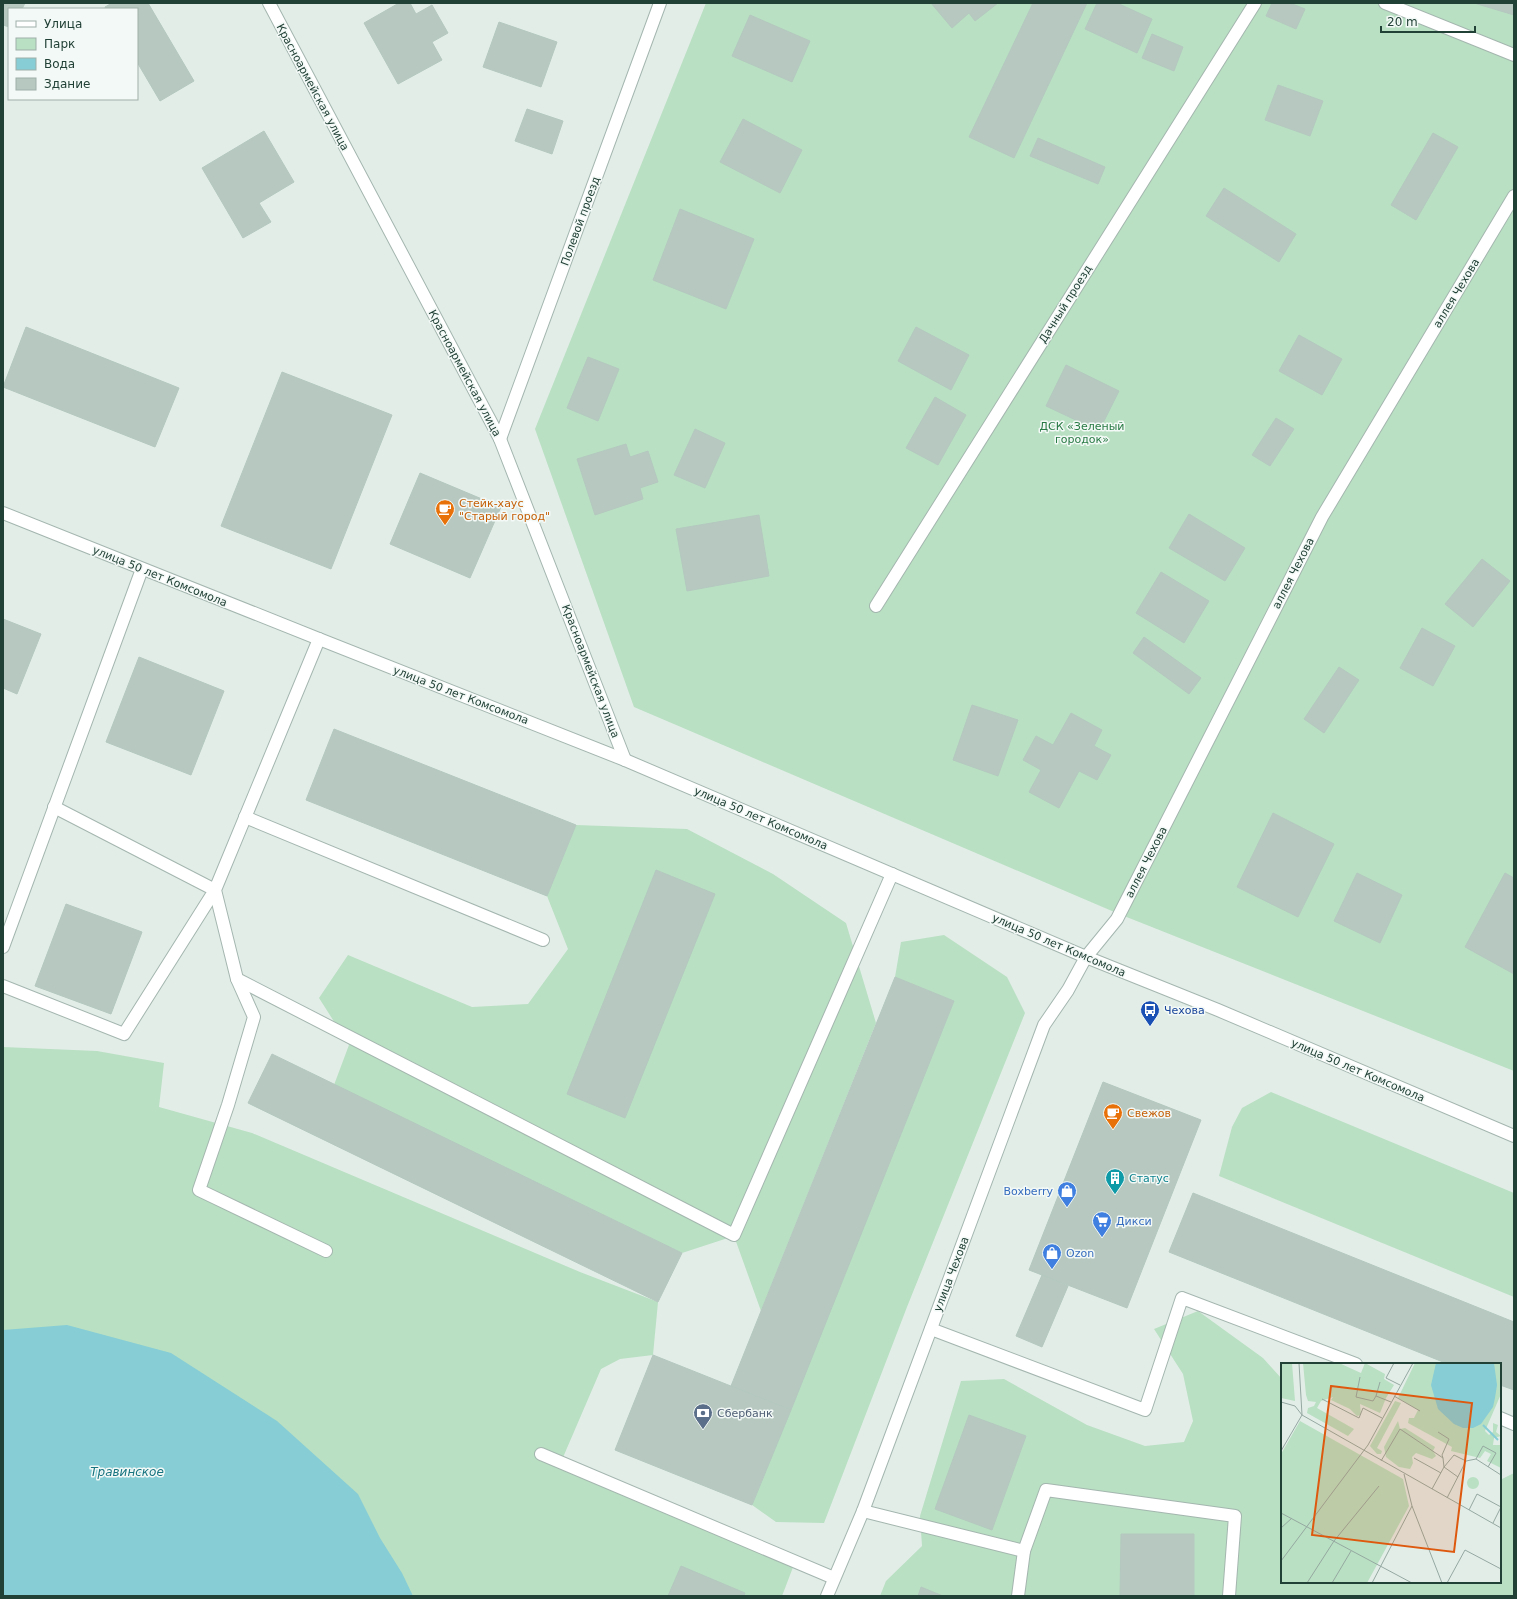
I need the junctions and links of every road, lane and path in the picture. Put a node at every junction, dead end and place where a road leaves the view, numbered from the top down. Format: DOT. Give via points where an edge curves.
graph roads {
  1 [pos="269,3"];
  2 [pos="660,3"];
  3 [pos="1254,3"];
  4 [pos="1385,3"];
  5 [pos="1514,55"];
  6 [pos="1514,196"];
  7 [pos="500,439"];
  8 [pos="3,513"];
  9 [pos="142,569"];
  10 [pos="876,606"];
  11 [pos="318,639"];
  12 [pos="625,760"];
  13 [pos="54,807"];
  14 [pos="245,817"];
  15 [pos="892,874"];
  16 [pos="215,890"];
  17 [pos="543,940"];
  18 [pos="3,947"];
  19 [pos="1086,957"];
  20 [pos="237,980"];
  21 [pos="3,986"];
  22 [pos="1514,1136"];
  23 [pos="326,1251"];
  24 [pos="931,1329"];
  25 [pos="1353,1363"];
  26 [pos="1501,1418"];
  27 [pos="1514,1424"];
  28 [pos="541,1454"];
  29 [pos="863,1511"];
  30 [pos="1024,1551"];
  31 [pos="834,1578"];
  32 [pos="827,1596"];
  33 [pos="1018,1596"];
  34 [pos="1230,1596"];
  1 -- 7 [label="street, Красноармейская улица"];
  2 -- 7 [label="street, Полевой проезд"];
  3 -- 10 [label="street, Дачный проезд"];
  4 -- 5 [label="street"];
  6 -- 19 [label="street, аллея Чехова" via="1322,517 1117,919"];
  7 -- 12 [label="street, Красноармейская улица"];
  8 -- 9 [label="street, улица 50 лет Комсомола"];
  9 -- 11 [label="street, улица 50 лет Комсомола"];
  9 -- 13 [label="street"];
  11 -- 12 [label="street, улица 50 лет Комсомола"];
  11 -- 14 [label="street"];
  12 -- 15 [label="street, улица 50 лет Комсомола"];
  13 -- 16 [label="street"];
  13 -- 18 [label="street"];
  14 -- 16 [label="street"];
  14 -- 17 [label="street"];
  15 -- 19 [label="street, улица 50 лет Комсомола"];
  15 -- 20 [label="street" via="734,1235"];
  16 -- 20 [label="street"];
  16 -- 21 [label="street" via="124,1034"];
  19 -- 22 [label="street, улица 50 лет Комсомола"];
  19 -- 24 [label="street, улица Чехова" via="1068,990 1044,1025"];
  20 -- 23 [label="street" via="254,1017 199,1190"];
  24 -- 25 [label="street" via="1145,1410 1182,1298"];
  24 -- 29 [label="street, улица Чехова"];
  26 -- 27 [label="street"];
  28 -- 31 [label="street"];
  29 -- 30 [label="street"];
  29 -- 31 [label="street, улица Чехова"];
  30 -- 33 [label="street"];
  30 -- 34 [label="street" via="1046,1490 1235,1516"];
  31 -- 32 [label="street, улица Чехова"];
}
